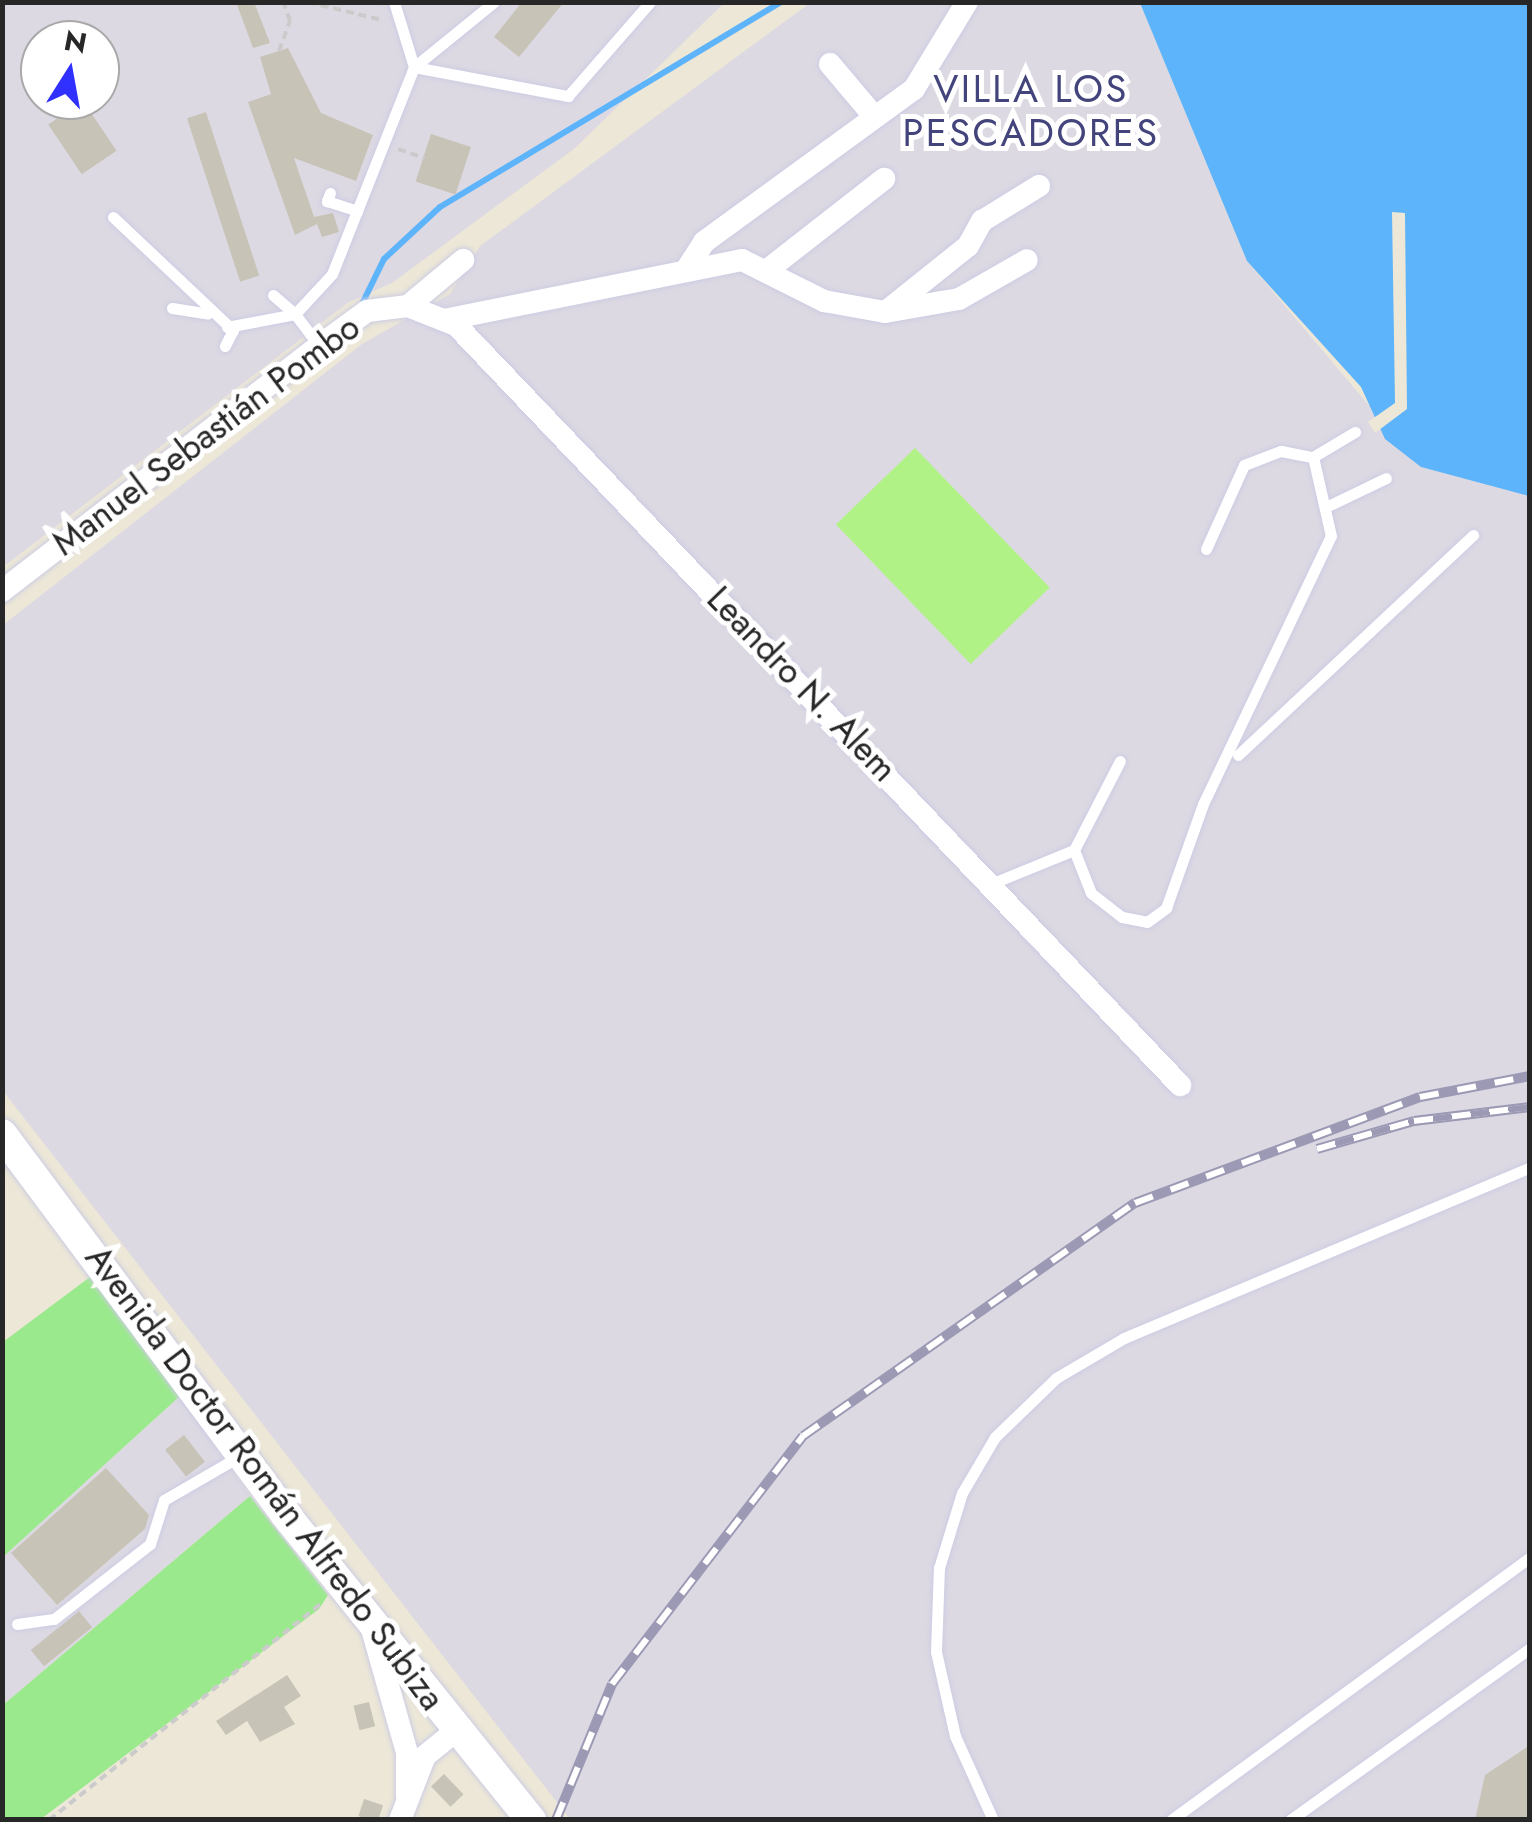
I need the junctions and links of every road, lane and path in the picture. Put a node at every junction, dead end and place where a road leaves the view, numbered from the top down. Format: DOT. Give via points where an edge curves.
graph roads {
  1 [pos="284,2"];
  2 [pos="308,2"];
  3 [pos="394,2"];
  4 [pos="494,2"];
  5 [pos="650,2"];
  6 [pos="967,2"];
  7 [pos="396,24"];
  8 [pos="279,51"];
  9 [pos="830,64"];
  10 [pos="414,68"];
  11 [pos="873,115"];
  12 [pos="384,144"];
  13 [pos="424,158"];
  14 [pos="884,179"];
  15 [pos="1039,186"];
  16 [pos="330,193"];
  17 [pos="357,211"];
  18 [pos="114,217"];
  19 [pos="463,260"];
  20 [pos="1027,260"];
  21 [pos="688,267"];
  22 [pos="770,268"];
  23 [pos="273,294"];
  24 [pos="408,306"];
  25 [pos="172,308"];
  26 [pos="885,312"];
  27 [pos="296,314"];
  28 [pos="444,320"];
  29 [pos="233,330"];
  30 [pos="225,346"];
  31 [pos="318,346"];
  32 [pos="1355,432"];
  33 [pos="1313,457"];
  34 [pos="1386,478"];
  35 [pos="1330,505"];
  36 [pos="1473,534"];
  37 [pos="1206,549"];
  38 [pos="2,592"];
  39 [pos="1120,761"];
  40 [pos="1231,761"];
  41 [pos="1074,850"];
  42 [pos="993,883"];
  43 [pos="1180,1085"];
  44 [pos="2,1134"];
  45 [pos="1530,1167"];
  46 [pos="240,1456"];
  47 [pos="1530,1557"];
  48 [pos="342,1584"];
  49 [pos="368,1616"];
  50 [pos="17,1624"];
  51 [pos="1530,1648"];
  52 [pos="458,1728"];
  53 [pos="407,1796"];
  54 [pos="49,1820"];
  55 [pos="400,1820"];
  56 [pos="530,1820"];
  57 [pos="993,1820"];
  58 [pos="1171,1820"];
  59 [pos="1290,1820"];
  1 -- 8 [label="path" via="290,21"];
  2 -- 7 [label="path"];
  3 -- 7 [label="lane"];
  4 -- 10 [label="lane"];
  5 -- 10 [label="lane" via="568,96"];
  6 -- 11 [label="street" via="914,88"];
  7 -- 10 [label="lane"];
  9 -- 11 [label="street"];
  10 -- 12 [label="lane"];
  11 -- 21 [label="street" via="704,242"];
  12 -- 13 [label="path"];
  12 -- 17 [label="lane"];
  14 -- 22 [label="street"];
  15 -- 26 [label="street" via="982,220 968,246"];
  16 -- 17 [label="lane" via="328,201"];
  17 -- 27 [label="lane" via="332,274"];
  18 -- 29 [label="lane"];
  19 -- 24 [label="street, Manuel Sebastián Pombo"];
  20 -- 26 [label="street" via="958,299"];
  21 -- 22 [label="street" via="742,260"];
  21 -- 28 [label="street"];
  22 -- 26 [label="street" via="824,301"];
  23 -- 27 [label="lane"];
  24 -- 28 [label="street, Leandro N. Alem"];
  24 -- 31 [label="street, Manuel Sebastián Pombo" via="367,311"];
  25 -- 29 [label="lane" via="195,305"];
  27 -- 29 [label="lane"];
  27 -- 31 [label="lane"];
  28 -- 42 [label="street, Leandro N. Alem"];
  29 -- 30 [label="lane"];
  31 -- 38 [label="street, Manuel Sebastián Pombo"];
  32 -- 33 [label="lane"];
  33 -- 35 [label="lane"];
  33 -- 37 [label="lane" via="1282,451 1244,465"];
  34 -- 35 [label="lane"];
  35 -- 40 [label="lane" via="1331,536"];
  36 -- 40 [label="lane"];
  39 -- 41 [label="lane"];
  40 -- 41 [label="lane" via="1204,804 1166,908 1147,922 1092,893"];
  41 -- 42 [label="lane"];
  42 -- 43 [label="street, Leandro N. Alem"];
  44 -- 46 [label="main road, Avenida Doctor Román Alfredo Subiza"];
  45 -- 57 [label="lane" via="1124,1338 1056,1378 996,1437 962,1493 939,1568 936,1652 955,1736"];
  46 -- 48 [label="main road, Avenida Doctor Román Alfredo Subiza"];
  46 -- 50 [label="lane" via="164,1500 150,1544 54,1619"];
  47 -- 58 [label="lane"];
  48 -- 49 [label="main road, Avenida Doctor Román Alfredo Subiza"];
  48 -- 54 [label="path" via="284,1641"];
  49 -- 52 [label="main road, Avenida Doctor Román Alfredo Subiza"];
  49 -- 53 [label="street" via="407,1753"];
  51 -- 59 [label="lane"];
  52 -- 53 [label="street" via="431,1748"];
  52 -- 56 [label="main road, Avenida Doctor Román Alfredo Subiza"];
  53 -- 55 [label="street"];
}
